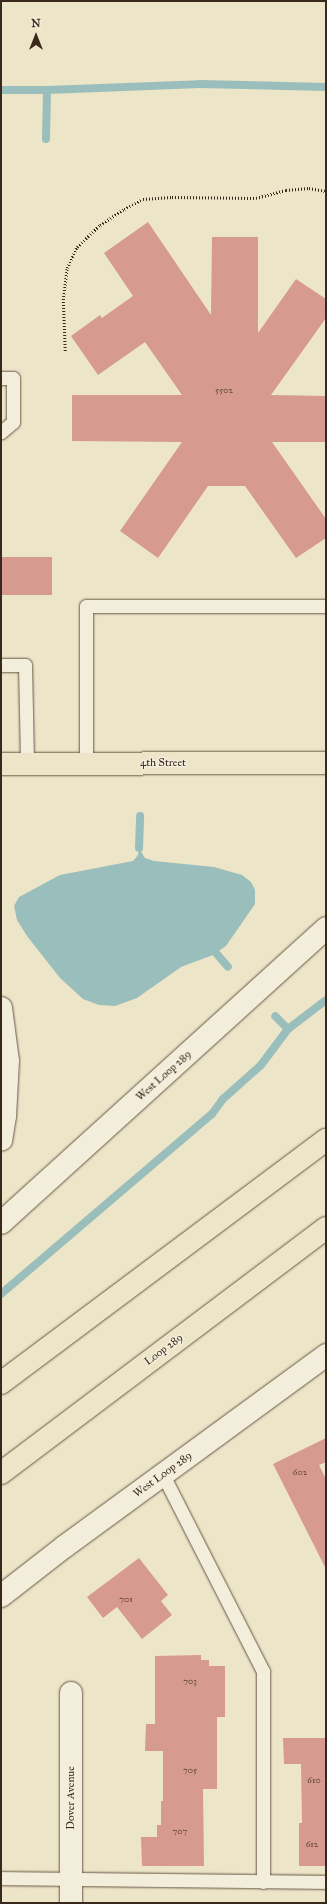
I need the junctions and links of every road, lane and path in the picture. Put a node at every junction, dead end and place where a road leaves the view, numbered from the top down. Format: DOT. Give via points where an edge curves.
graph roads {
  1 [pos="326,191"];
  2 [pos="65,351"];
  3 [pos="1,378"];
  4 [pos="1,432"];
  5 [pos="326,606"];
  6 [pos="1,665"];
  7 [pos="86,763"];
  8 [pos="326,763"];
  9 [pos="1,764"];
  10 [pos="27,764"];
  11 [pos="326,928"];
  12 [pos="1,1008"];
  13 [pos="1,1140"];
  14 [pos="326,1140"];
  15 [pos="1,1223"];
  16 [pos="326,1228"];
  17 [pos="326,1355"];
  18 [pos="1,1384"];
  19 [pos="1,1473"];
  20 [pos="163,1475"];
  21 [pos="1,1596"];
  22 [pos="71,1693"];
  23 [pos="1,1878"];
  24 [pos="71,1880"];
  25 [pos="263,1882"];
  26 [pos="326,1882"];
  27 [pos="71,1903"];
  1 -- 2 [label="path" via="309,188 286,190 256,198 143,199 124,209 100,225 77,247 67,268 63,300"];
  3 -- 4 [label="lane" via="13,378 13,422"];
  5 -- 7 [label="lane" via="86,606"];
  6 -- 10 [label="lane" via="24,665"];
  7 -- 8 [label="main road, 4th Street"];
  7 -- 10 [label="main road, 4th Street"];
  9 -- 10 [label="main road, 4th Street"];
  11 -- 15 [label="main road, West Loop 289"];
  12 -- 13 [label="main road" via="8,1061 6,1116"];
  14 -- 18 [label="main road"];
  16 -- 19 [label="main road, Loop 289"];
  17 -- 20 [label="main road, West Loop 289"];
  20 -- 21 [label="main road, West Loop 289"];
  20 -- 25 [label="lane" via="263,1671"];
  22 -- 24 [label="main road, Dover Avenue"];
  23 -- 24 [label="lane"];
  24 -- 25 [label="lane"];
  24 -- 27 [label="main road, Dover Avenue"];
  25 -- 26 [label="lane"];
}
